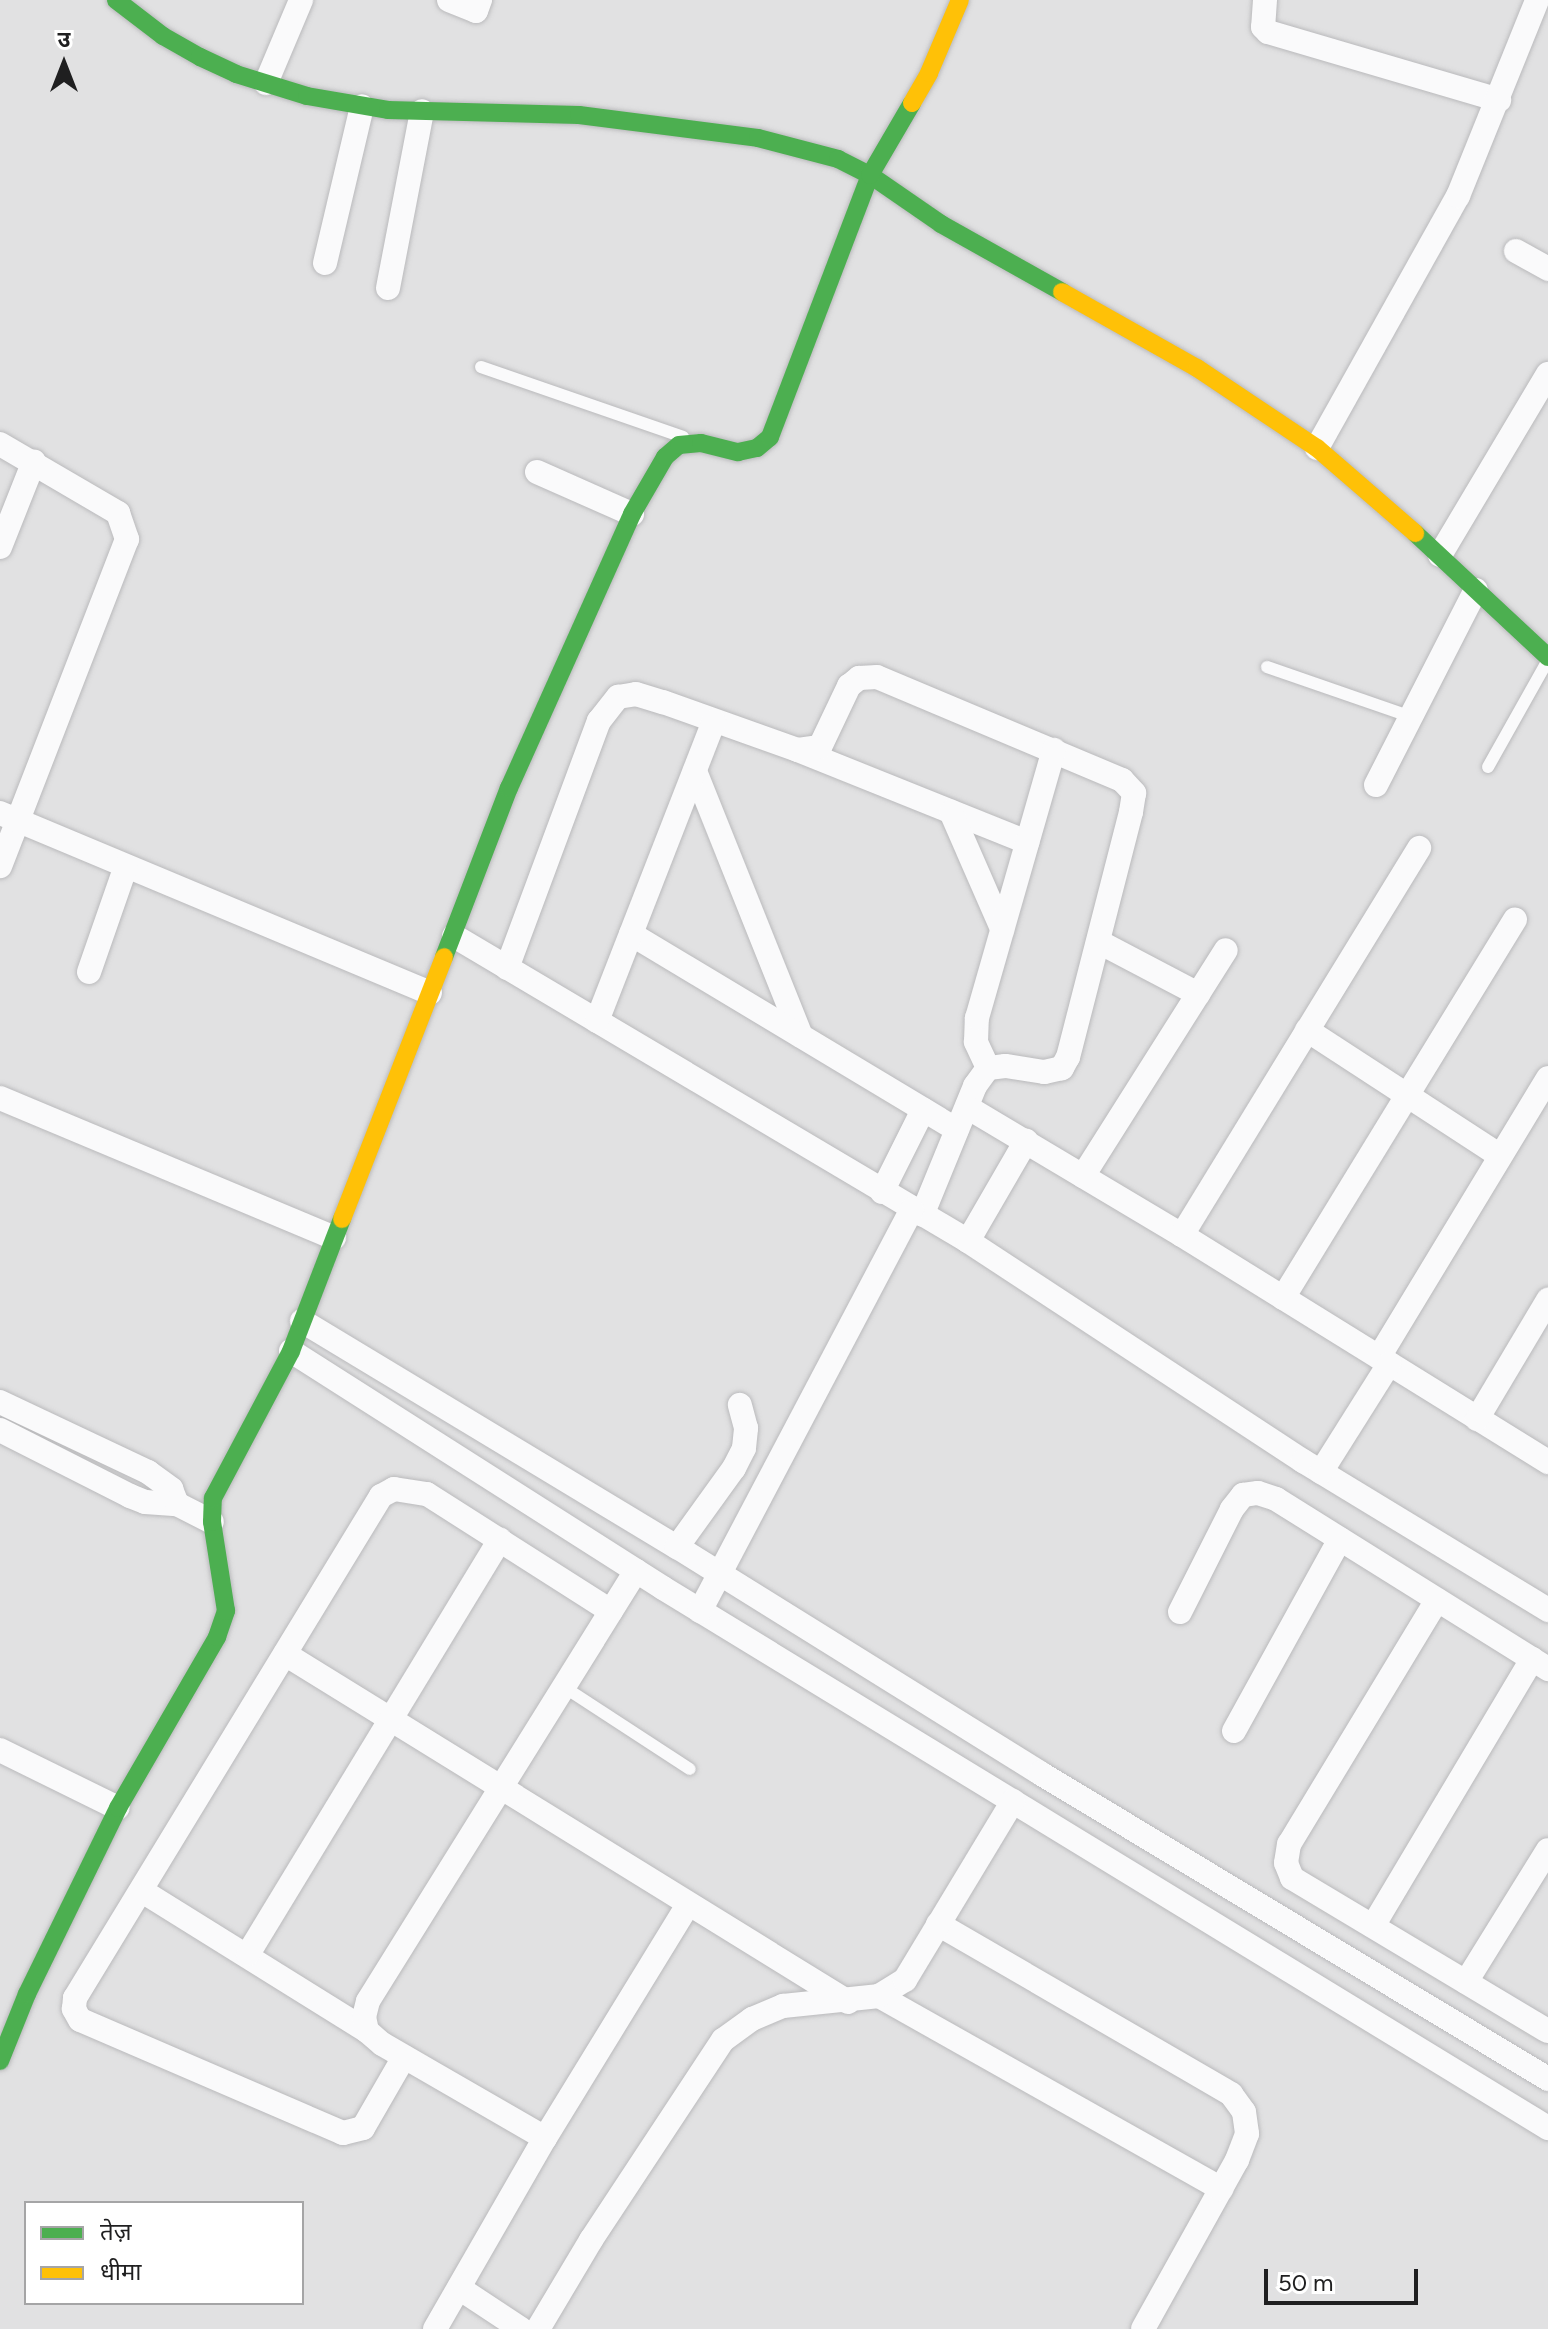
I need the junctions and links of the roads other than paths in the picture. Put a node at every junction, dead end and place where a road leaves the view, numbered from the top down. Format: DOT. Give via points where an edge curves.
graph roads {
  1 [pos="116,0"];
  2 [pos="301,0"];
  3 [pos="449,0"];
  4 [pos="480,0"];
  5 [pos="960,0"];
  6 [pos="1265,0"];
  7 [pos="1537,0"];
  8 [pos="266,83"];
  9 [pos="1499,100"];
  10 [pos="362,106"];
  11 [pos="422,111"];
  12 [pos="870,175"];
  13 [pos="1516,251"];
  14 [pos="325,263"];
  15 [pos="1548,269"];
  16 [pos="388,288"];
  17 [pos="481,367"];
  18 [pos="1548,374"];
  19 [pos="701,443"];
  20 [pos="0,444"];
  21 [pos="1317,448"];
  22 [pos="34,461"];
  23 [pos="537,472"];
  24 [pos="632,514"];
  25 [pos="0,547"];
  26 [pos="1440,555"];
  27 [pos="1476,590"];
  28 [pos="1548,659"];
  29 [pos="1267,667"];
  30 [pos="1411,717"];
  31 [pos="714,721"];
  32 [pos="798,750"];
  33 [pos="1054,750"];
  34 [pos="1488,767"];
  35 [pos="695,771"];
  36 [pos="1376,785"];
  37 [pos="951,812"];
  38 [pos="10,817"];
  39 [pos="1027,842"];
  40 [pos="1419,848"];
  41 [pos="0,866"];
  42 [pos="126,866"];
  43 [pos="1515,919"];
  44 [pos="1002,929"];
  45 [pos="631,934"];
  46 [pos="454,936"];
  47 [pos="1099,942"];
  48 [pos="1226,950"];
  49 [pos="507,968"];
  50 [pos="89,972"];
  51 [pos="430,993"];
  52 [pos="1198,994"];
  53 [pos="597,1021"];
  54 [pos="1307,1030"];
  55 [pos="801,1036"];
  56 [pos="988,1068"];
  57 [pos="1548,1078"];
  58 [pos="1407,1095"];
  59 [pos="0,1098"];
  60 [pos="967,1107"];
  61 [pos="923,1110"];
  62 [pos="957,1130"];
  63 [pos="1026,1141"];
  64 [pos="1500,1156"];
  65 [pos="1083,1176"];
  66 [pos="882,1192"];
  67 [pos="917,1212"];
  68 [pos="1182,1235"];
  69 [pos="334,1238"];
  70 [pos="968,1241"];
  71 [pos="1283,1298"];
  72 [pos="1548,1300"];
  73 [pos="302,1321"];
  74 [pos="291,1351"];
  75 [pos="1384,1360"];
  76 [pos="0,1402"];
  77 [pos="740,1405"];
  78 [pos="1477,1419"];
  79 [pos="0,1430"];
  80 [pos="1548,1462"];
  81 [pos="1321,1472"];
  82 [pos="177,1504"];
  83 [pos="212,1522"];
  84 [pos="1340,1539"];
  85 [pos="500,1540"];
  86 [pos="677,1547"];
  87 [pos="636,1571"];
  88 [pos="720,1576"];
  89 [pos="1437,1600"];
  90 [pos="1548,1610"];
  91 [pos="611,1611"];
  92 [pos="700,1611"];
  93 [pos="1180,1612"];
  94 [pos="285,1654"];
  95 [pos="1540,1664"];
  96 [pos="564,1687"];
  97 [pos="391,1721"];
  98 [pos="1234,1731"];
  99 [pos="0,1750"];
  100 [pos="690,1769"];
  101 [pos="500,1789"];
  102 [pos="1013,1801"];
  103 [pos="118,1808"];
  104 [pos="1548,1850"];
  105 [pos="142,1891"];
  106 [pos="688,1905"];
  107 [pos="938,1924"];
  108 [pos="1373,1926"];
  109 [pos="248,1954"];
  110 [pos="1466,1982"];
  111 [pos="879,1996"];
  112 [pos="848,2002"];
  113 [pos="367,2031"];
  114 [pos="1548,2031"];
  115 [pos="404,2057"];
  116 [pos="0,2061"];
  117 [pos="1546,2073"];
  118 [pos="1519,2110"];
  119 [pos="1548,2128"];
  120 [pos="545,2138"];
  121 [pos="1221,2189"];
  122 [pos="459,2288"];
  123 [pos="435,2329"];
  124 [pos="521,2329"];
  125 [pos="538,2329"];
  126 [pos="1143,2329"];
  1 -- 8 [label="street" via="200,57"];
  2 -- 8 [label="street"];
  3 -- 4 [label="street" via="476,11"];
  5 -- 12 [label="street" via="929,73"];
  6 -- 9 [label="street" via="1263,27 1275,35"];
  7 -- 9 [label="street"];
  8 -- 10 [label="street"];
  9 -- 21 [label="street" via="1458,196"];
  10 -- 11 [label="street"];
  10 -- 14 [label="street"];
  11 -- 12 [label="street" via="557,113 758,138 838,159"];
  11 -- 16 [label="street"];
  12 -- 19 [label="street" via="770,437 757,448 738,452"];
  12 -- 21 [label="street" via="941,224 1197,368"];
  13 -- 15 [label="street"];
  17 -- 19 [label="lane"];
  18 -- 26 [label="street"];
  19 -- 24 [label="street" via="679,445 665,457"];
  20 -- 22 [label="street"];
  21 -- 26 [label="street"];
  22 -- 25 [label="street"];
  22 -- 38 [label="street" via="118,513 127,539"];
  23 -- 24 [label="street"];
  24 -- 46 [label="street" via="509,788"];
  26 -- 27 [label="street"];
  27 -- 28 [label="street"];
  27 -- 30 [label="street"];
  28 -- 34 [label="lane"];
  29 -- 30 [label="lane"];
  30 -- 36 [label="street"];
  31 -- 32 [label="street"];
  31 -- 35 [label="street"];
  31 -- 49 [label="street" via="636,694 618,697 606,707"];
  32 -- 33 [label="street" via="820,747 849,686 859,678 877,677"];
  32 -- 37 [label="street"];
  33 -- 39 [label="street"];
  33 -- 47 [label="street" via="1122,780 1134,793"];
  35 -- 45 [label="street"];
  35 -- 55 [label="street"];
  37 -- 39 [label="street"];
  37 -- 44 [label="street"];
  38 -- 41 [label="street"];
  38 -- 42 [label="street"];
  39 -- 44 [label="street"];
  40 -- 54 [label="street"];
  42 -- 50 [label="street"];
  42 -- 51 [label="street"];
  43 -- 58 [label="street"];
  44 -- 56 [label="street" via="975,1029"];
  45 -- 53 [label="street"];
  45 -- 55 [label="street"];
  46 -- 49 [label="street"];
  46 -- 51 [label="street"];
  47 -- 52 [label="street"];
  47 -- 56 [label="street" via="1062,1068"];
  48 -- 52 [label="street"];
  49 -- 53 [label="street"];
  51 -- 69 [label="street"];
  52 -- 65 [label="street"];
  53 -- 66 [label="street"];
  54 -- 58 [label="street"];
  54 -- 68 [label="street"];
  55 -- 61 [label="street"];
  56 -- 60 [label="street"];
  57 -- 64 [label="street"];
  58 -- 64 [label="street"];
  58 -- 71 [label="street"];
  59 -- 69 [label="street"];
  60 -- 62 [label="street"];
  60 -- 63 [label="street"];
  61 -- 62 [label="street"];
  61 -- 66 [label="street"];
  62 -- 67 [label="street"];
  63 -- 65 [label="street"];
  63 -- 70 [label="street"];
  64 -- 75 [label="street"];
  65 -- 68 [label="street"];
  66 -- 67 [label="street"];
  67 -- 70 [label="street"];
  67 -- 88 [label="street"];
  68 -- 71 [label="street"];
  69 -- 73 [label="street"];
  70 -- 81 [label="street"];
  71 -- 75 [label="street"];
  72 -- 78 [label="street"];
  73 -- 74 [label="street"];
  73 -- 86 [label="street"];
  74 -- 83 [label="street" via="220,1478"];
  74 -- 87 [label="street"];
  75 -- 78 [label="street"];
  75 -- 81 [label="street"];
  76 -- 82 [label="street" via="148,1472 171,1489"];
  77 -- 86 [label="street" via="744,1448"];
  78 -- 80 [label="street"];
  79 -- 82 [label="street" via="130,1496"];
  81 -- 90 [label="street"];
  82 -- 83 [label="street"];
  83 -- 103 [label="street" via="226,1611 217,1637"];
  84 -- 89 [label="street"];
  84 -- 93 [label="street" via="1276,1499 1243,1495"];
  84 -- 98 [label="street"];
  85 -- 91 [label="street"];
  85 -- 94 [label="street" via="427,1494 394,1489 381,1496"];
  85 -- 97 [label="street"];
  86 -- 88 [label="street"];
  87 -- 91 [label="street"];
  87 -- 92 [label="street"];
  88 -- 92 [label="street"];
  88 -- 117 [label="street"];
  89 -- 95 [label="street"];
  89 -- 108 [label="street" via="1289,1844 1286,1863 1292,1878"];
  91 -- 96 [label="street"];
  92 -- 102 [label="street"];
  94 -- 97 [label="street"];
  94 -- 105 [label="street"];
  95 -- 108 [label="street"];
  96 -- 100 [label="lane"];
  96 -- 101 [label="street"];
  97 -- 101 [label="street"];
  97 -- 109 [label="street"];
  99 -- 103 [label="street"];
  101 -- 106 [label="street"];
  101 -- 113 [label="street" via="368,2001"];
  102 -- 107 [label="street"];
  102 -- 118 [label="street"];
  103 -- 116 [label="street"];
  104 -- 110 [label="street"];
  105 -- 109 [label="street"];
  105 -- 115 [label="street" via="75,1998 80,2020 343,2133 363,2128"];
  106 -- 112 [label="street"];
  106 -- 120 [label="street"];
  107 -- 111 [label="street" via="905,1980"];
  107 -- 121 [label="street" via="1231,2094 1244,2112 1247,2134"];
  108 -- 110 [label="street"];
  109 -- 113 [label="street"];
  110 -- 114 [label="street"];
  111 -- 112 [label="street"];
  111 -- 121 [label="street"];
  112 -- 125 [label="street" via="783,2006 723,2040"];
  113 -- 115 [label="street"];
  115 -- 120 [label="street"];
  117 -- 118 [label="street"];
  118 -- 119 [label="street"];
  120 -- 122 [label="street"];
  121 -- 126 [label="street"];
  122 -- 123 [label="street"];
  122 -- 124 [label="street"];
}
